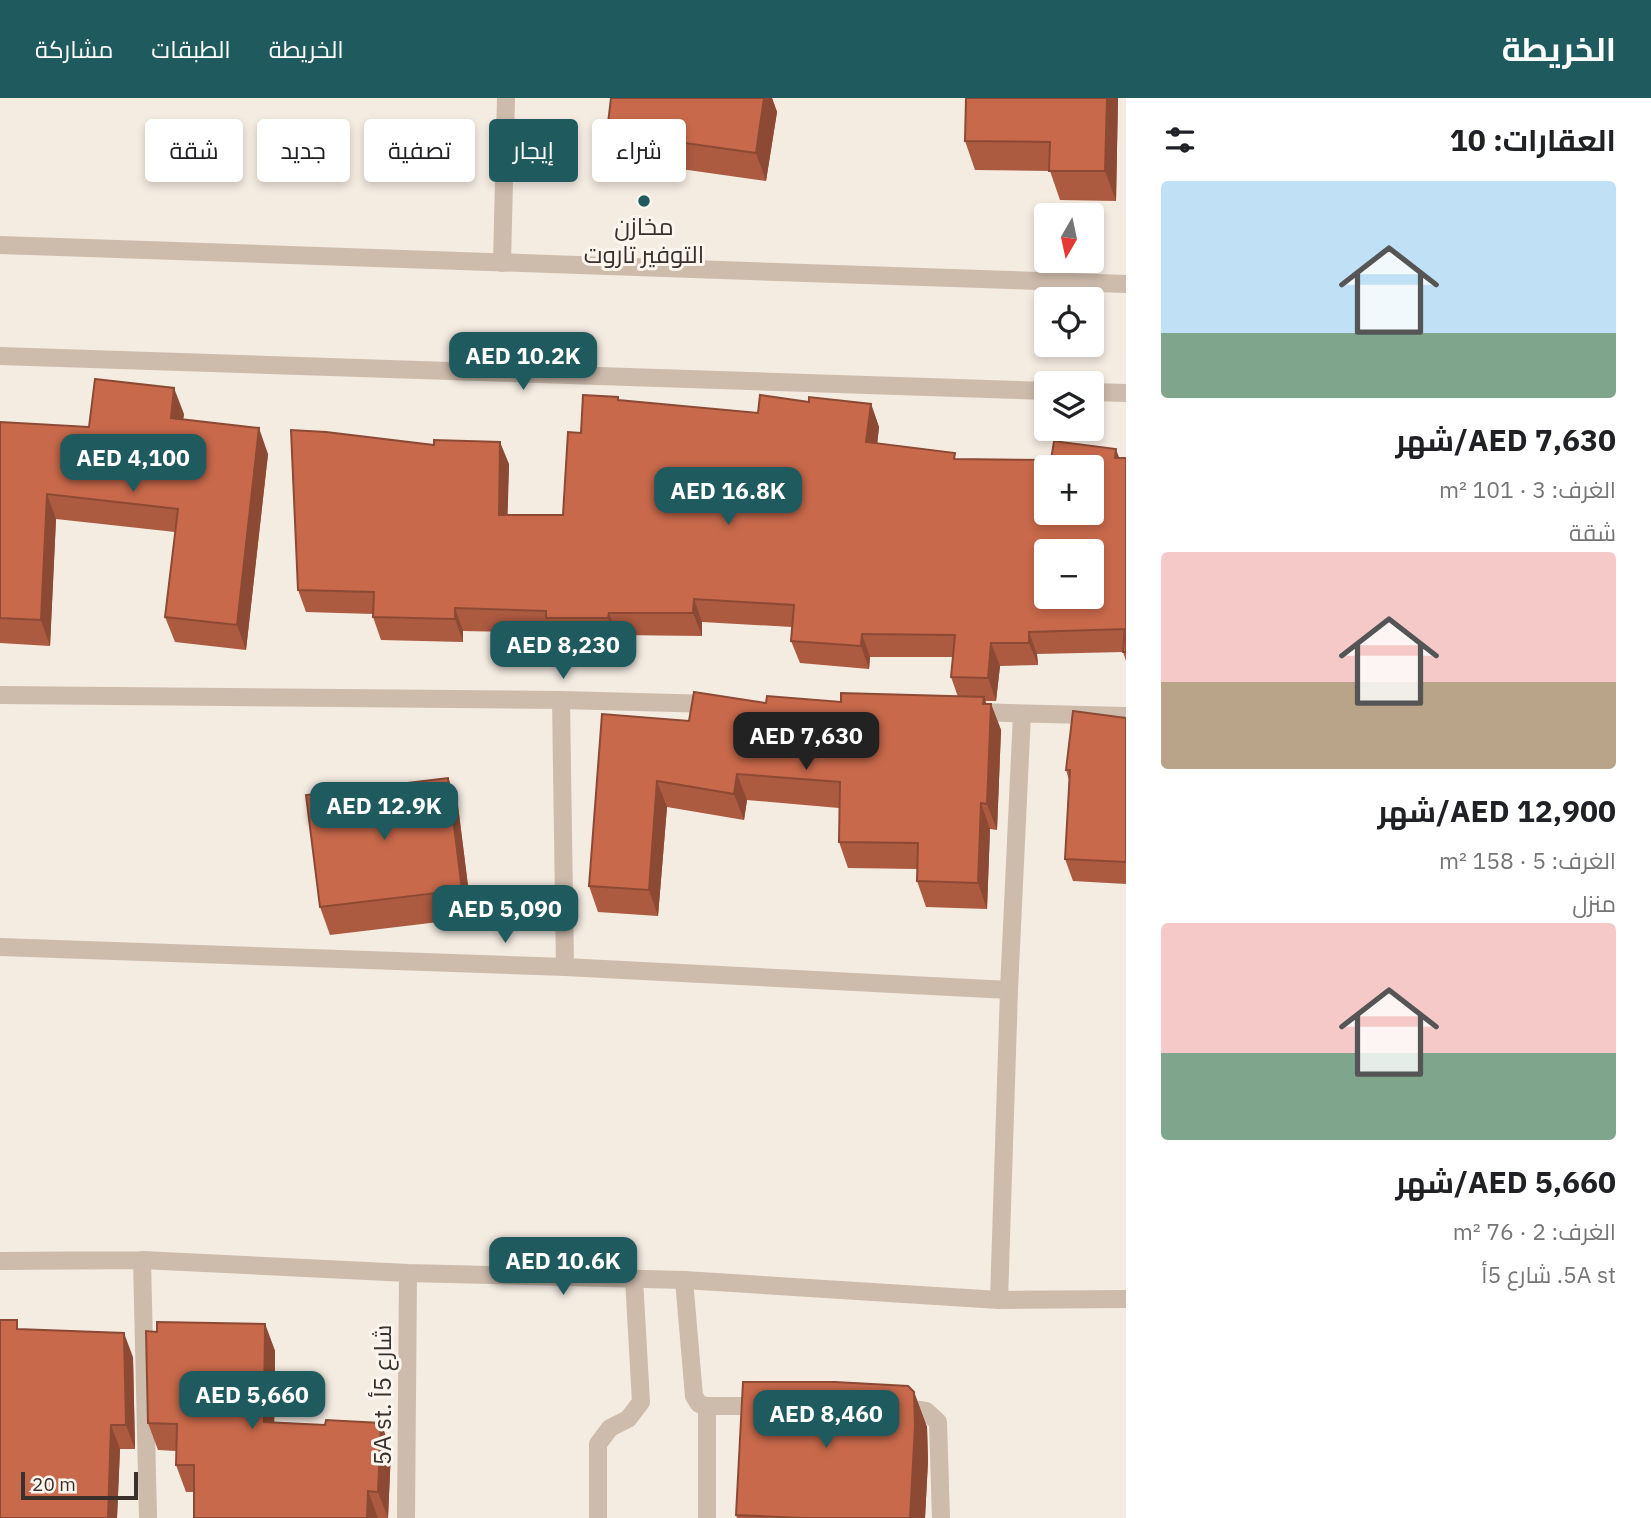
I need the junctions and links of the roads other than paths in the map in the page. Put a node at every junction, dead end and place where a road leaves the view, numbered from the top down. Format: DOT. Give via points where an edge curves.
graph roads {
  1 [pos="506,98"];
  2 [pos="0,245"];
  3 [pos="502,262"];
  4 [pos="1126,284"];
  5 [pos="0,356"];
  6 [pos="1034,391"];
  7 [pos="1104,392"];
  8 [pos="1126,393"];
  9 [pos="0,695"];
  10 [pos="561,700"];
  11 [pos="729,705"];
  12 [pos="952,712"];
  13 [pos="1022,714"];
  14 [pos="1126,716"];
  15 [pos="0,947"];
  16 [pos="565,967"];
  17 [pos="1009,990"];
  18 [pos="142,1260"];
  19 [pos="0,1261"];
  20 [pos="408,1273"];
  21 [pos="634,1279"];
  22 [pos="684,1280"];
  23 [pos="1126,1299"];
  24 [pos="999,1300"];
  25 [pos="707,1406"];
  26 [pos="777,1406"];
  27 [pos="888,1407"];
  28 [pos="148,1518"];
  29 [pos="405,1518"];
  30 [pos="598,1518"];
  31 [pos="707,1518"];
  32 [pos="941,1518"];
  1 -- 3 [label="street"];
  2 -- 3 [label="street"];
  3 -- 4 [label="street"];
  5 -- 6 [label="street"];
  7 -- 8 [label="street"];
  9 -- 10 [label="street"];
  10 -- 11 [label="street"];
  10 -- 16 [label="street"];
  12 -- 13 [label="street"];
  13 -- 14 [label="street"];
  13 -- 17 [label="street"];
  15 -- 16 [label="street"];
  16 -- 17 [label="street"];
  17 -- 24 [label="street"];
  18 -- 19 [label="street"];
  18 -- 20 [label="street"];
  18 -- 28 [label="street"];
  20 -- 21 [label="street"];
  20 -- 29 [label="street, 5A st. شارع 5أ"];
  21 -- 22 [label="street"];
  21 -- 30 [label="street" via="641,1402 598,1444"];
  22 -- 24 [label="street"];
  22 -- 25 [label="street" via="694,1396"];
  23 -- 24 [label="street"];
  25 -- 26 [label="street"];
  25 -- 31 [label="street"];
  27 -- 32 [label="street" via="926,1411 938,1422"];
}
